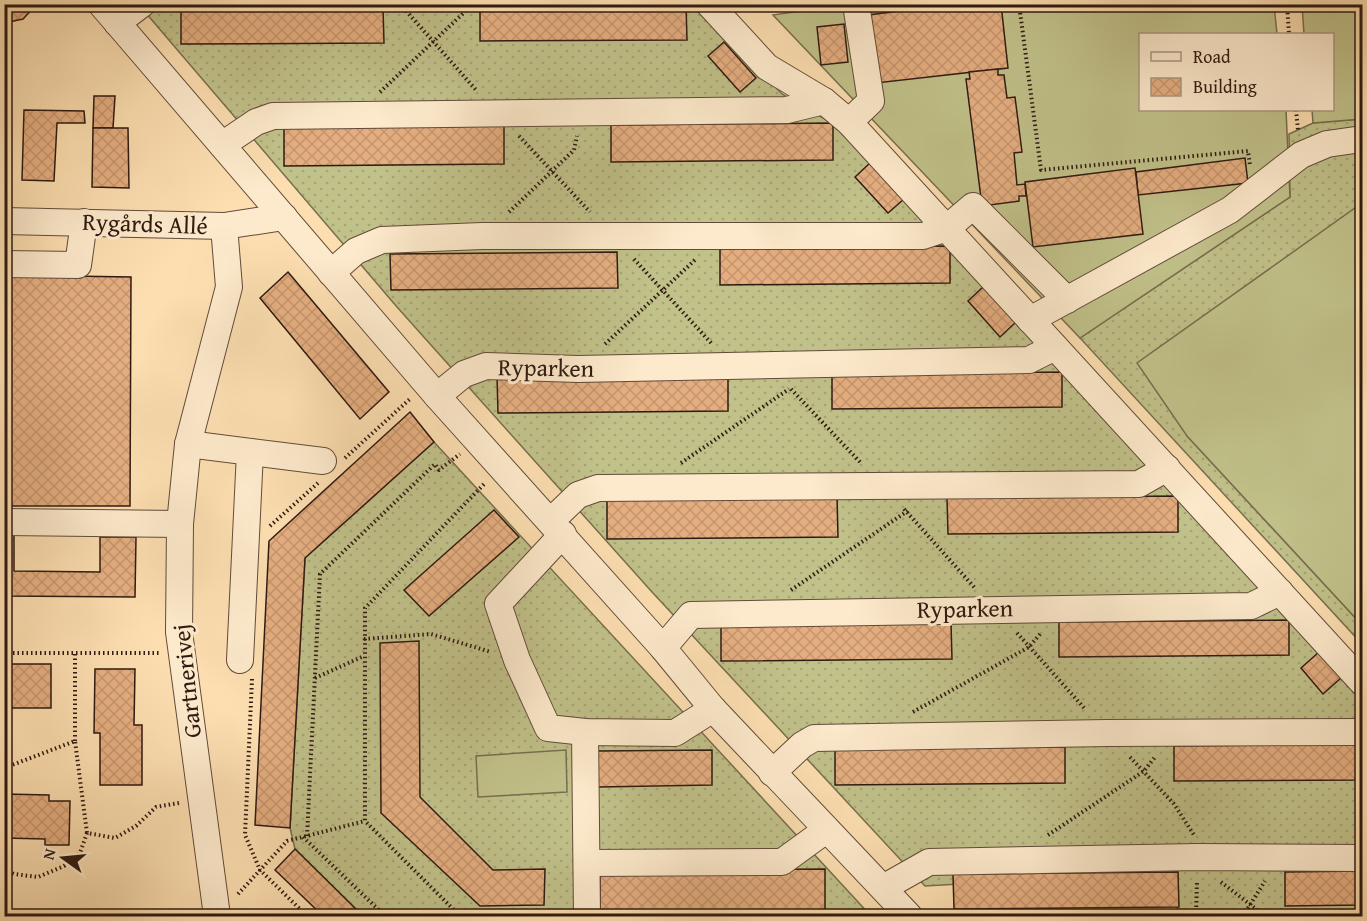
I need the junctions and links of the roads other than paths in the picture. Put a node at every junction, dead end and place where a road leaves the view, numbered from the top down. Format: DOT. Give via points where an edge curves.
graph roads {
  1 [pos="142,4"];
  2 [pos="709,4"];
  3 [pos="856,4"];
  4 [pos="109,14"];
  5 [pos="824,101"];
  6 [pos="849,122"];
  7 [pos="1362,139"];
  8 [pos="222,144"];
  9 [pos="284,217"];
  10 [pos="4,221"];
  11 [pos="84,222"];
  12 [pos="224,226"];
  13 [pos="947,228"];
  14 [pos="4,264"];
  15 [pos="331,273"];
  16 [pos="1067,300"];
  17 [pos="1030,320"];
  18 [pos="1055,346"];
  19 [pos="437,396"];
  20 [pos="188,444"];
  21 [pos="250,452"];
  22 [pos="323,461"];
  23 [pos="1167,468"];
  24 [pos="4,522"];
  25 [pos="180,524"];
  26 [pos="557,528"];
  27 [pos="1280,592"];
  28 [pos="663,648"];
  29 [pos="240,660"];
  30 [pos="1362,682"];
  31 [pos="713,709"];
  32 [pos="585,732"];
  33 [pos="1362,732"];
  34 [pos="772,773"];
  35 [pos="826,830"];
  36 [pos="1362,858"];
  37 [pos="588,863"];
  38 [pos="883,888"];
  39 [pos="216,912"];
  40 [pos="587,916"];
  41 [pos="909,916"];
  1 -- 4 [label="street"];
  2 -- 5 [label="street" via="767,67"];
  3 -- 6 [label="street" via="871,101"];
  4 -- 8 [label="street"];
  5 -- 6 [label="street"];
  5 -- 8 [label="street" via="787,110 273,116"];
  6 -- 13 [label="street"];
  7 -- 16 [label="street" via="1327,144 1301,155 1230,210"];
  8 -- 9 [label="street"];
  9 -- 12 [label="street, Rygårds Allé"];
  9 -- 15 [label="street"];
  10 -- 11 [label="street, Rygårds Allé"];
  11 -- 12 [label="street, Rygårds Allé"];
  11 -- 14 [label="street" via="78,265"];
  12 -- 20 [label="street, Gartnerivej" via="229,287"];
  13 -- 15 [label="street" via="923,236 482,236 382,240 356,251"];
  13 -- 16 [label="street" via="973,206"];
  13 -- 17 [label="street"];
  15 -- 19 [label="street"];
  16 -- 17 [label="street"];
  17 -- 18 [label="street"];
  18 -- 19 [label="street, Ryparken" via="1029,360 578,369 486,366 464,374"];
  18 -- 23 [label="street"];
  19 -- 26 [label="street"];
  20 -- 21 [label="street"];
  20 -- 25 [label="street, Gartnerivej"];
  21 -- 22 [label="street"];
  21 -- 29 [label="street"];
  23 -- 26 [label="street" via="1139,484 598,488 578,495"];
  23 -- 27 [label="street"];
  24 -- 25 [label="street"];
  25 -- 39 [label="street, Gartnerivej" via="179,632"];
  26 -- 28 [label="street"];
  26 -- 32 [label="street" via="498,604 517,660 549,728"];
  27 -- 28 [label="street, Ryparken" via="1251,606 691,615"];
  27 -- 30 [label="street"];
  28 -- 31 [label="street"];
  31 -- 32 [label="street" via="675,733"];
  31 -- 34 [label="street"];
  32 -- 37 [label="street"];
  33 -- 34 [label="street" via="814,738"];
  34 -- 35 [label="street"];
  35 -- 37 [label="street" via="782,862"];
  35 -- 38 [label="street"];
  36 -- 38 [label="street" via="929,862"];
  37 -- 40 [label="street"];
  38 -- 41 [label="street"];
}
